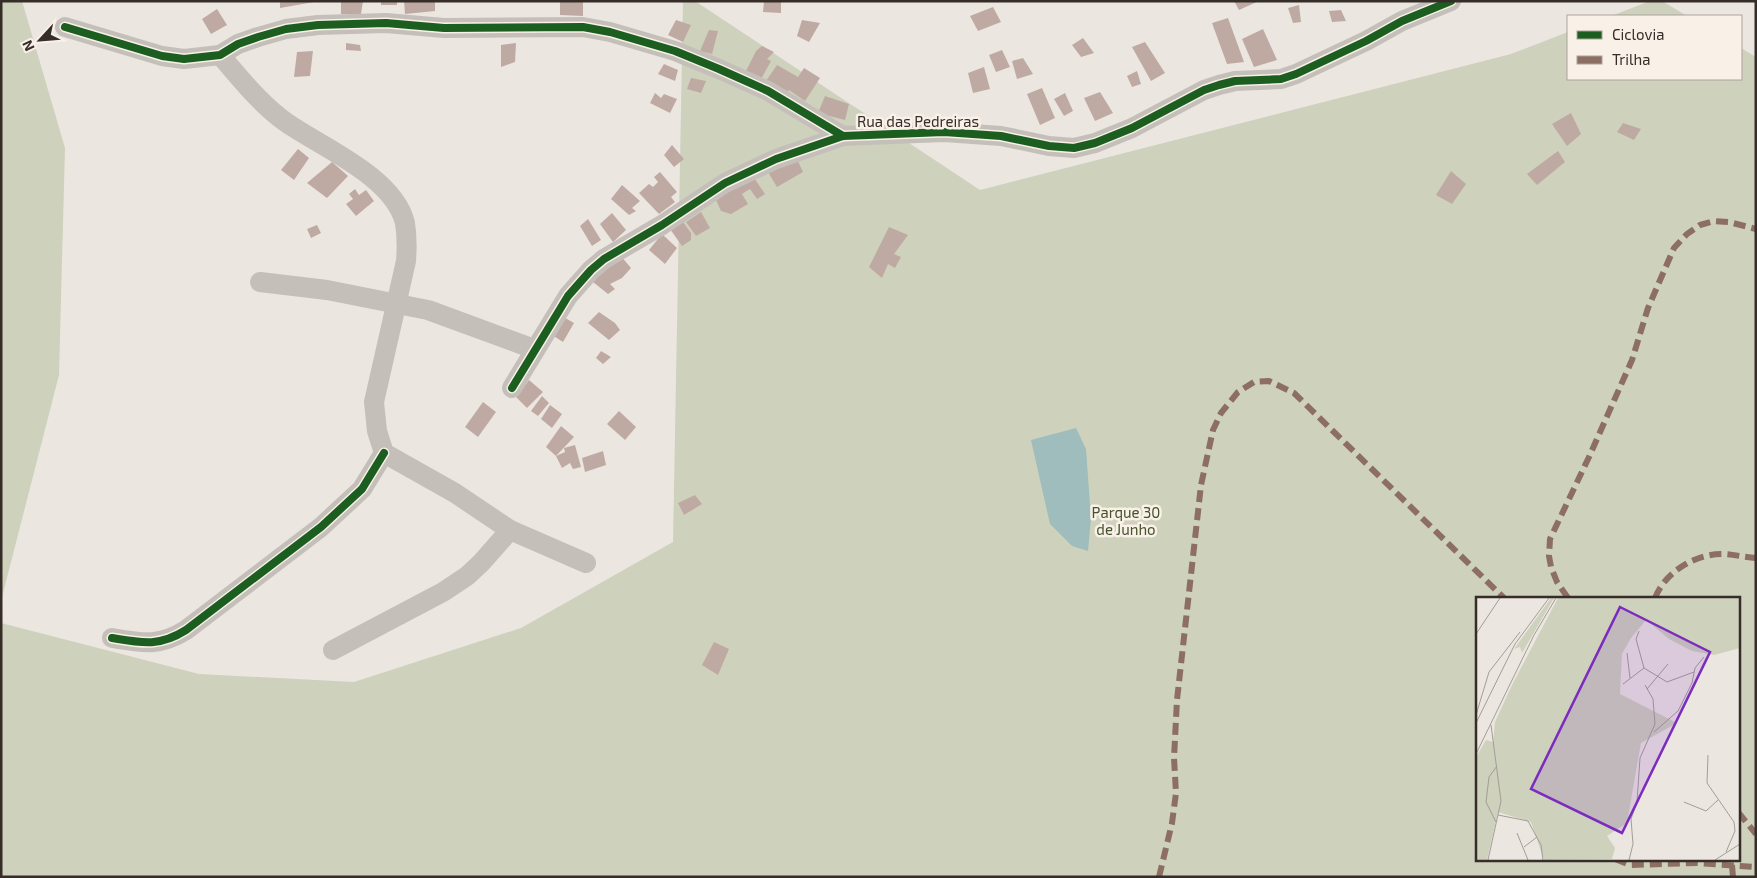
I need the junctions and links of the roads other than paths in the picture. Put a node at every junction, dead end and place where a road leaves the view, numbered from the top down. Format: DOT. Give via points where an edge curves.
graph roads {
  1 [pos="1451,1"];
  2 [pos="65,27"];
  3 [pos="220,55"];
  4 [pos="843,136"];
  5 [pos="260,282"];
  6 [pos="398,303"];
  7 [pos="534,349"];
  8 [pos="512,388"];
  9 [pos="384,453"];
  10 [pos="510,530"];
  11 [pos="586,563"];
  12 [pos="112,638"];
  13 [pos="333,650"];
  1 -- 4 [label="street, Rua das Pedreiras" via="1402,21 1296,74 1281,79 1235,81 1204,90 1132,128 1074,148 1001,136 944,132"];
  2 -- 3 [label="street" via="162,56 184,59"];
  3 -- 4 [label="street" via="258,37 318,25 583,27 675,51 720,69 768,91"];
  3 -- 6 [label="street" via="266,106 286,123 376,180 395,202 404,221 407,242"];
  4 -- 7 [label="street, Rua das Pedreiras" via="749,170 604,259 582,278 568,296"];
  5 -- 6 [label="street"];
  6 -- 7 [label="street" via="428,310"];
  6 -- 9 [label="street" via="374,402 377,431"];
  7 -- 8 [label="street, Rua das Pedreiras"];
  9 -- 10 [label="street" via="455,493"];
  9 -- 12 [label="street" via="362,489 321,527 186,630 165,642 145,643"];
  10 -- 11 [label="street"];
  10 -- 13 [label="street" via="467,576"];
}
